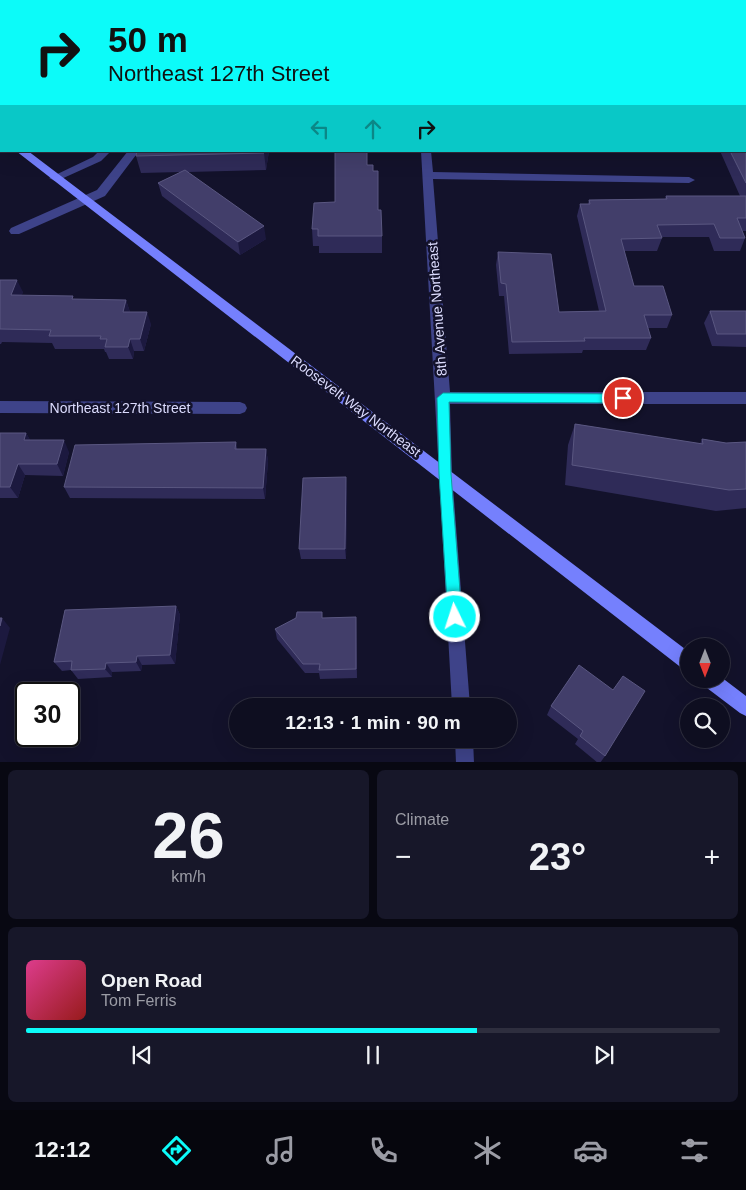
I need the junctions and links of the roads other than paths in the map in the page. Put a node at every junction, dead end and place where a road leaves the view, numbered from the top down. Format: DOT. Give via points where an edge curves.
graph roads {
  1 [pos="22,152"];
  2 [pos="105,152"];
  3 [pos="133,152"];
  4 [pos="426,152"];
  5 [pos="426,175"];
  6 [pos="55,178"];
  7 [pos="689,180"];
  8 [pos="85,200"];
  9 [pos="15,231"];
  10 [pos="443,398"];
  11 [pos="746,398"];
  12 [pos="0,407"];
  13 [pos="240,408"];
  14 [pos="445,474"];
  15 [pos="680,656"];
  16 [pos="722,688"];
  17 [pos="461,698"];
  18 [pos="746,707"];
  19 [pos="464,748"];
  20 [pos="465,762"];
  1 -- 6 [label="main road, Roosevelt Way Northeast"];
  2 -- 6 [label="street"];
  3 -- 8 [label="street" via="101,193"];
  4 -- 5 [label="street, 8th Avenue Northeast"];
  5 -- 7 [label="street"];
  5 -- 10 [label="street, 8th Avenue Northeast"];
  6 -- 8 [label="main road, Roosevelt Way Northeast"];
  8 -- 9 [label="street"];
  8 -- 14 [label="main road, Roosevelt Way Northeast"];
  10 -- 11 [label="street"];
  10 -- 14 [label="street, 8th Avenue Northeast"];
  12 -- 13 [label="street, Northeast 127th Street"];
  14 -- 15 [label="main road, Roosevelt Way Northeast"];
  14 -- 17 [label="street, 8th Avenue Northeast"];
  16 -- 18 [label="main road"];
  19 -- 20 [label="street"];
}
